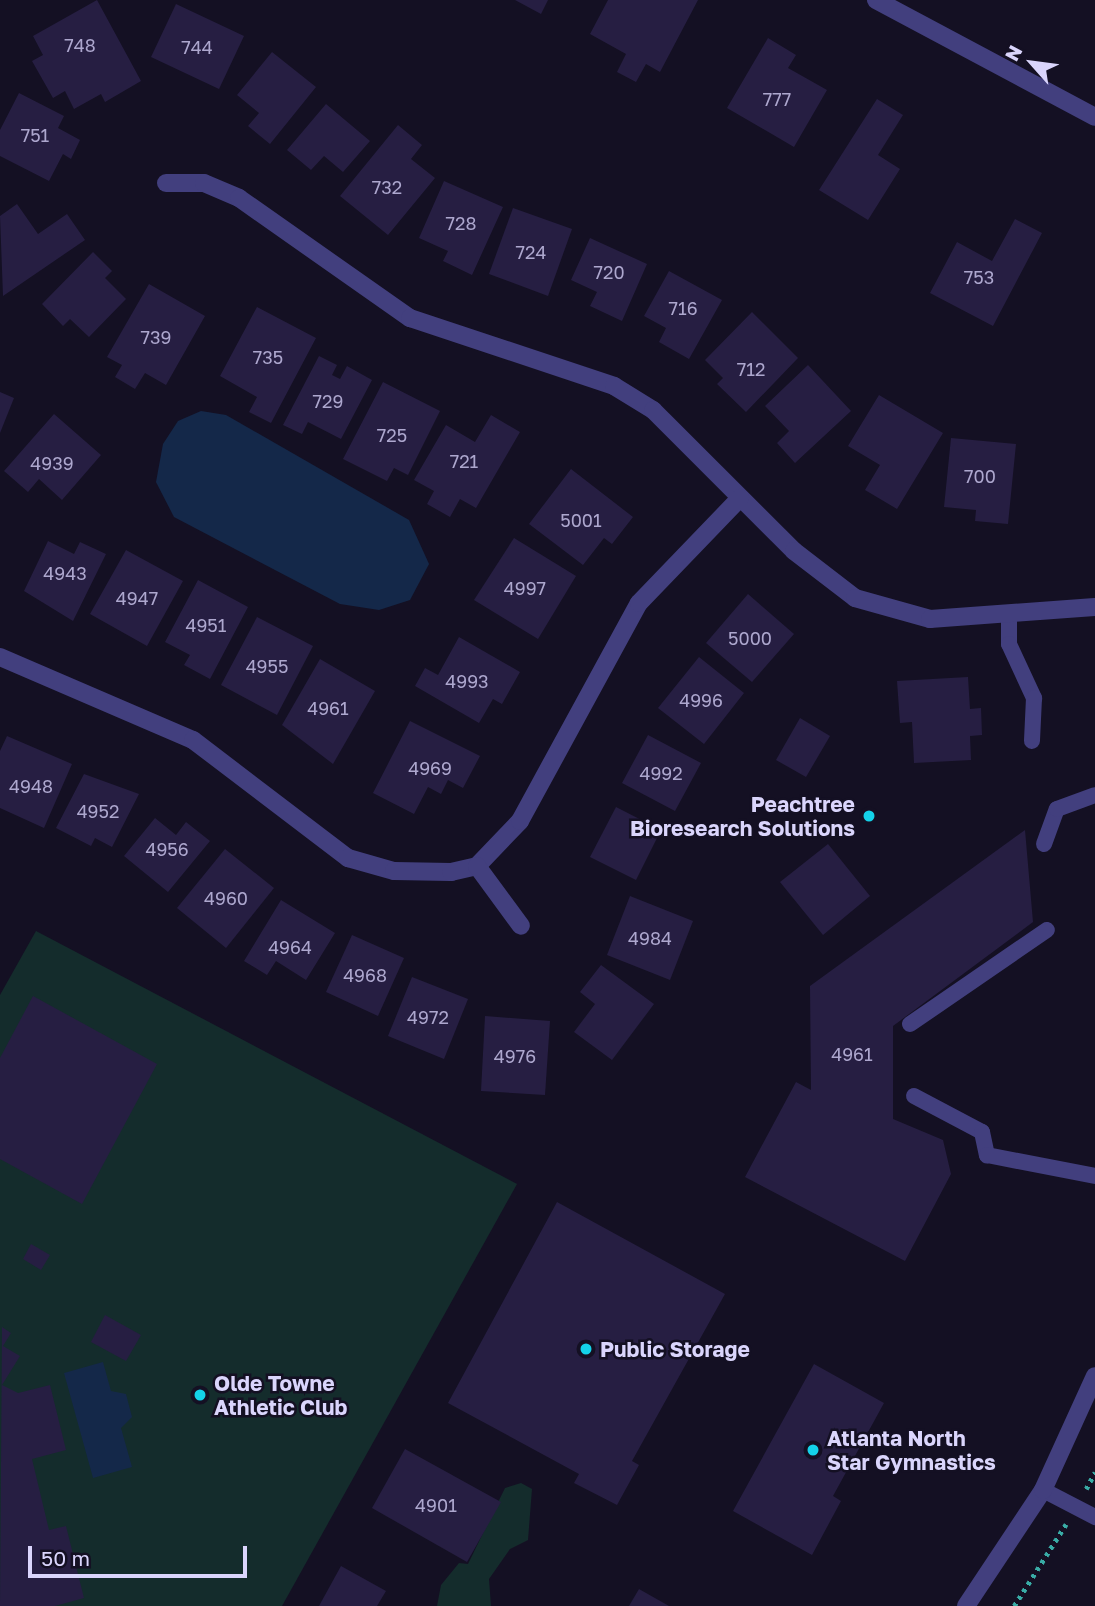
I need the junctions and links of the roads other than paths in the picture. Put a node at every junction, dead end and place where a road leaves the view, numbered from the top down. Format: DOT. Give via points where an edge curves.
graph roads {
  1 [pos="876,0"];
  2 [pos="1095,117"];
  3 [pos="166,183"];
  4 [pos="740,498"];
  5 [pos="1095,607"];
  6 [pos="1009,614"];
  7 [pos="0,657"];
  8 [pos="1032,741"];
  9 [pos="1095,795"];
  10 [pos="1044,844"];
  11 [pos="477,866"];
  12 [pos="522,926"];
  13 [pos="1047,930"];
  14 [pos="910,1024"];
  15 [pos="914,1096"];
  16 [pos="1095,1176"];
  17 [pos="1095,1376"];
  18 [pos="1043,1490"];
  19 [pos="1095,1517"];
  20 [pos="966,1606"];
  1 -- 2 [label="street"];
  3 -- 4 [label="street" via="204,183 239,198 410,318 614,386 653,410"];
  4 -- 6 [label="street" via="823,578 855,598 930,619"];
  4 -- 11 [label="street" via="639,603 520,821"];
  5 -- 6 [label="street"];
  6 -- 8 [label="lane" via="1009,645 1034,698"];
  7 -- 11 [label="street" via="170,727 326,844 368,866 425,873"];
  9 -- 10 [label="lane" via="1057,809"];
  11 -- 12 [label="street"];
  13 -- 14 [label="lane"];
  15 -- 16 [label="lane" via="982,1132 987,1155"];
  17 -- 18 [label="street"];
  18 -- 19 [label="lane"];
  18 -- 20 [label="street"];
}
